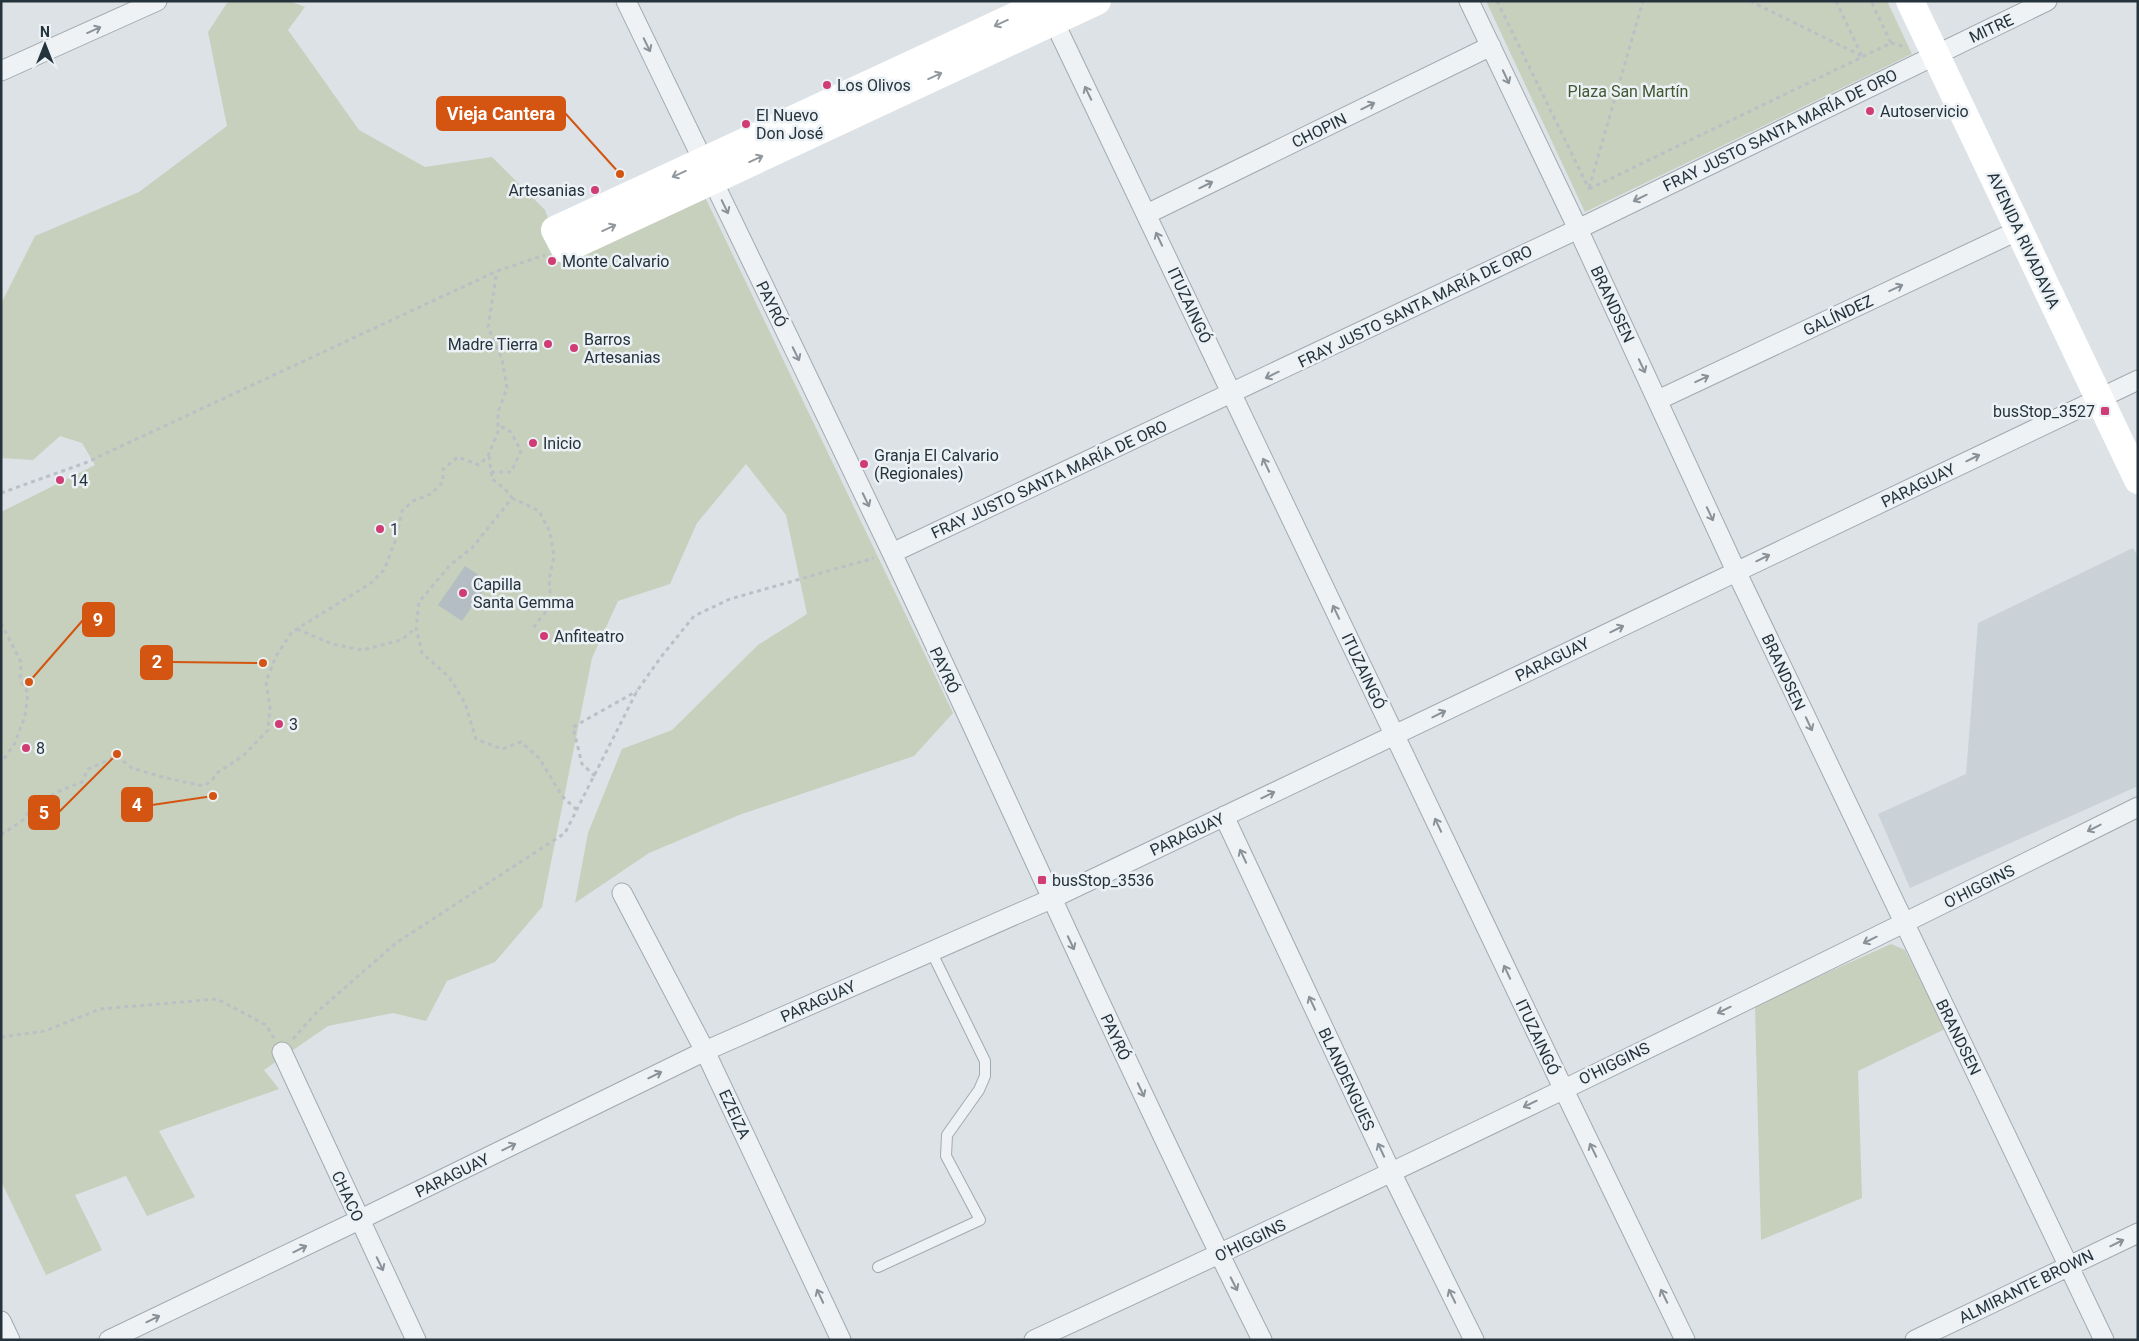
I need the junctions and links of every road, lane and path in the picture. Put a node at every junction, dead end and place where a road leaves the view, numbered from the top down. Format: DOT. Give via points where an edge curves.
graph roads {
  1 [pos="157,1"];
  2 [pos="626,1"];
  3 [pos="1097,1"];
  4 [pos="1469,1"];
  5 [pos="1497,1"];
  6 [pos="1643,1"];
  7 [pos="1750,1"];
  8 [pos="1836,1"];
  9 [pos="1871,1"];
  10 [pos="1910,1"];
  11 [pos="2047,1"];
  12 [pos="1048,7"];
  13 [pos="1491,46"];
  14 [pos="1935,54"];
  15 [pos="1862,56"];
  16 [pos="1,71"];
  17 [pos="708,171"];
  18 [pos="1589,189"];
  19 [pos="1146,214"];
  20 [pos="1578,228"];
  21 [pos="2019,230"];
  22 [pos="565,248"];
  23 [pos="497,271"];
  24 [pos="2138,380"];
  25 [pos="1232,394"];
  26 [pos="2099,398"];
  27 [pos="1658,400"];
  28 [pos="498,424"];
  29 [pos="488,456"];
  30 [pos="491,472"];
  31 [pos="2138,480"];
  32 [pos="1,493"];
  33 [pos="512,498"];
  34 [pos="892,553"];
  35 [pos="1736,571"];
  36 [pos="1,623"];
  37 [pos="416,628"];
  38 [pos="532,628"];
  39 [pos="296,629"];
  40 [pos="637,691"];
  41 [pos="1394,735"];
  42 [pos="1,764"];
  43 [pos="595,776"];
  44 [pos="2138,807"];
  45 [pos="577,810"];
  46 [pos="1224,816"];
  47 [pos="1,835"];
  48 [pos="622,892"];
  49 [pos="1051,899"];
  50 [pos="1903,924"];
  51 [pos="931,951"];
  52 [pos="1,1037"];
  53 [pos="705,1051"];
  54 [pos="282,1052"];
  55 [pos="1563,1088"];
  56 [pos="1391,1172"];
  57 [pos="359,1220"];
  58 [pos="2138,1233"];
  59 [pos="1219,1254"];
  60 [pos="878,1266"];
  61 [pos="2070,1266"];
  62 [pos="1,1321"];
  63 [pos="10,1340"];
  64 [pos="109,1340"];
  65 [pos="416,1340"];
  66 [pos="841,1340"];
  67 [pos="1034,1340"];
  68 [pos="1262,1340"];
  69 [pos="1474,1340"];
  70 [pos="1686,1340"];
  71 [pos="1915,1340"];
  72 [pos="2104,1340"];
  16 -- 1 [label="street, one-way"];
  2 -- 17 [label="street, PAYRÓ, one-way"];
  3 -- 12 [label="street"];
  4 -- 13 [label="street, BRANDSEN"];
  5 -- 18 [label="path"];
  6 -- 18 [label="path"];
  7 -- 15 [label="path"];
  8 -- 15 [label="path"];
  9 -- 15 [label="path" via="1891,43"];
  10 -- 14 [label="street, AVENIDA RIVADAVIA"];
  11 -- 14 [label="street, MITRE"];
  12 -- 17 [label="street"];
  19 -- 12 [label="street, ITUZAINGÓ, one-way"];
  19 -- 13 [label="street, CHOPIN, one-way"];
  13 -- 20 [label="street, BRANDSEN, one-way"];
  14 -- 20 [label="street, FRAY JUSTO SANTA MARÍA DE ORO, one-way"];
  14 -- 21 [label="street, AVENIDA RIVADAVIA"];
  15 -- 18 [label="path"];
  17 -- 22 [label="street" via="555,230"];
  17 -- 34 [label="street, PAYRÓ, one-way"];
  25 -- 19 [label="street, ITUZAINGÓ, one-way"];
  20 -- 25 [label="street, FRAY JUSTO SANTA MARÍA DE ORO, one-way"];
  20 -- 27 [label="street, BRANDSEN, one-way"];
  21 -- 26 [label="street, AVENIDA RIVADAVIA"];
  27 -- 21 [label="street, GALÍNDEZ, one-way"];
  22 -- 23 [label="path"];
  23 -- 28 [label="path" via="488,327 502,359 508,388 498,412"];
  23 -- 32 [label="path" via="85,463"];
  24 -- 26 [label="street, PARAGUAY"];
  25 -- 34 [label="street, FRAY JUSTO SANTA MARÍA DE ORO"];
  41 -- 25 [label="street, ITUZAINGÓ, one-way"];
  26 -- 31 [label="street, AVENIDA RIVADAVIA"];
  35 -- 26 [label="street, PARAGUAY, one-way"];
  27 -- 35 [label="street, BRANDSEN, one-way"];
  28 -- 29 [label="path"];
  28 -- 30 [label="path" via="512,432 521,451 511,472"];
  29 -- 30 [label="path"];
  29 -- 39 [label="path" via="479,465 458,457 443,470 443,482 402,511 384,570 371,584"];
  30 -- 33 [label="path" via="492,479"];
  33 -- 37 [label="path" via="472,548 450,565 419,602"];
  33 -- 38 [label="path" via="539,511 550,532 554,556 549,579 551,605"];
  34 -- 40 [label="path" via="730,599 694,616"];
  34 -- 49 [label="street, PAYRÓ"];
  41 -- 35 [label="street, PARAGUAY, one-way"];
  35 -- 50 [label="street, BRANDSEN, one-way"];
  36 -- 42 [label="path" via="21,662 20,679 28,693 25,716 15,743"];
  37 -- 39 [label="path" via="401,640 362,650 332,644"];
  37 -- 45 [label="path" via="422,653 449,677 465,703 476,739 502,749 521,742 539,758 562,796"];
  39 -- 47 [label="path" via="276,656 266,682 270,707 268,730 244,755 204,786 132,768 117,756 88,769 82,782 31,809 23,820"];
  40 -- 43 [label="path"];
  40 -- 43 [label="path" via="573,727 582,764"];
  46 -- 41 [label="street, PARAGUAY, one-way"];
  55 -- 41 [label="street, ITUZAINGÓ, one-way"];
  43 -- 45 [label="path"];
  44 -- 50 [label="street, O'HIGGINS, one-way"];
  45 -- 54 [label="path" via="565,833 396,943 317,1012"];
  46 -- 49 [label="street, PARAGUAY"];
  56 -- 46 [label="street, BLANDENGUES, one-way"];
  48 -- 53 [label="street, EZEIZA"];
  49 -- 51 [label="street, PARAGUAY"];
  49 -- 59 [label="street, PAYRÓ, one-way"];
  50 -- 55 [label="street, O'HIGGINS, one-way"];
  50 -- 61 [label="street, BRANDSEN"];
  51 -- 53 [label="street, PARAGUAY"];
  51 -- 60 [label="lane" via="985,1061 985,1076 980,1090 947,1135 946,1156 980,1220"];
  52 -- 54 [label="path" via="45,1031 100,1009 217,999 266,1025"];
  57 -- 53 [label="street, PARAGUAY, one-way"];
  66 -- 53 [label="street, EZEIZA, one-way"];
  54 -- 57 [label="street, CHACO"];
  55 -- 56 [label="street, O'HIGGINS, one-way"];
  70 -- 55 [label="street, ITUZAINGÓ, one-way"];
  56 -- 59 [label="street, O'HIGGINS"];
  69 -- 56 [label="street, BLANDENGUES, one-way"];
  64 -- 57 [label="street, PARAGUAY, one-way"];
  57 -- 65 [label="street, CHACO, one-way"];
  61 -- 58 [label="street, ALMIRANTE BROWN, one-way"];
  59 -- 67 [label="street, O'HIGGINS"];
  59 -- 68 [label="street, PAYRÓ, one-way"];
  61 -- 71 [label="street, ALMIRANTE BROWN"];
  61 -- 72 [label="street, BRANDSEN"];
  62 -- 63 [label="street"];
}
